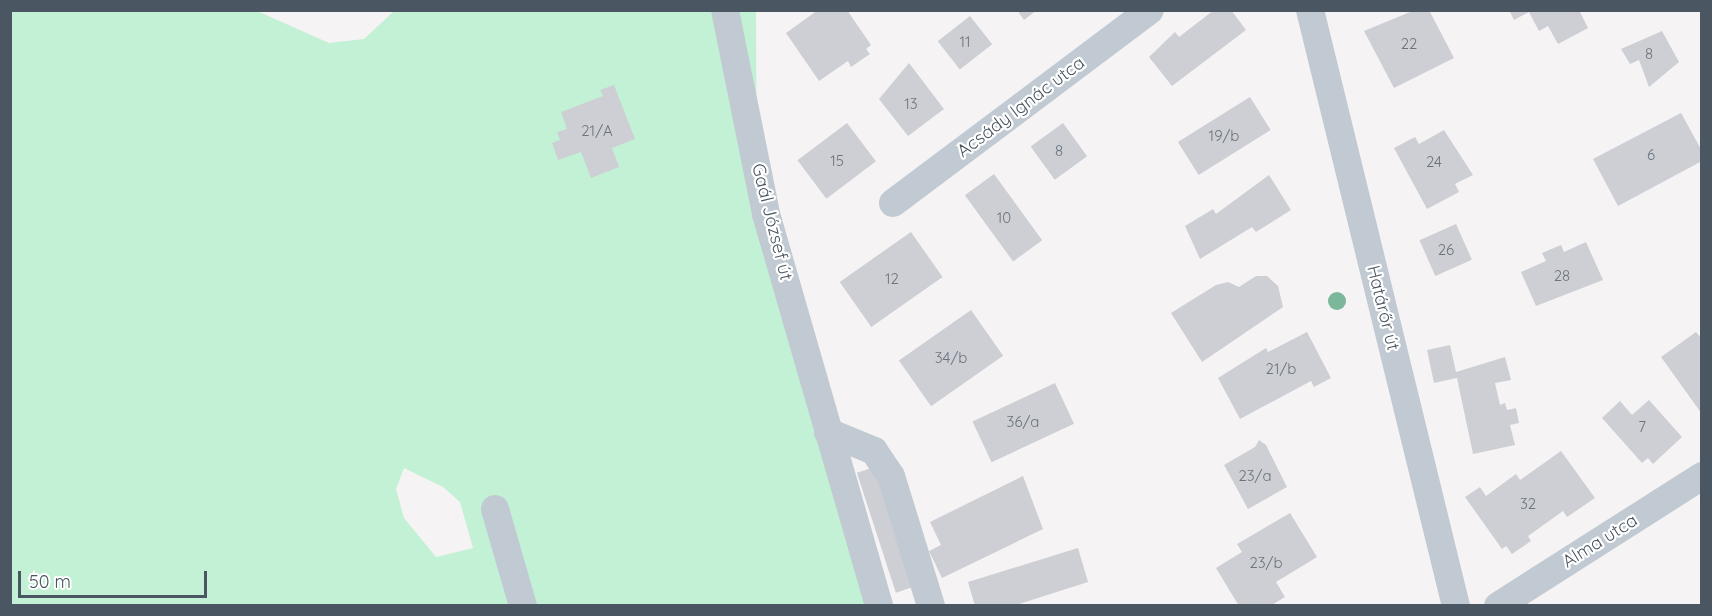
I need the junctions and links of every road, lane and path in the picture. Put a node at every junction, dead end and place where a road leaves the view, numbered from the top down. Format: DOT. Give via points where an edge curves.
graph roads {
  1 [pos="725,10"];
  2 [pos="1150,10"];
  3 [pos="1311,10"];
  4 [pos="893,203"];
  5 [pos="828,432"];
  6 [pos="1701,476"];
  7 [pos="495,509"];
  8 [pos="523,606"];
  9 [pos="879,606"];
  10 [pos="931,606"];
  11 [pos="1456,606"];
  12 [pos="1498,606"];
  1 -- 5 [label="street, Gaál József út" via="766,214"];
  2 -- 4 [label="street, Acsády Ignác utca"];
  3 -- 11 [label="street, Határőr út"];
  5 -- 9 [label="street, Gaál József út"];
  5 -- 10 [label="street" via="874,451 891,476"];
  6 -- 12 [label="street, Alma utca"];
  7 -- 8 [label="street"];
}
